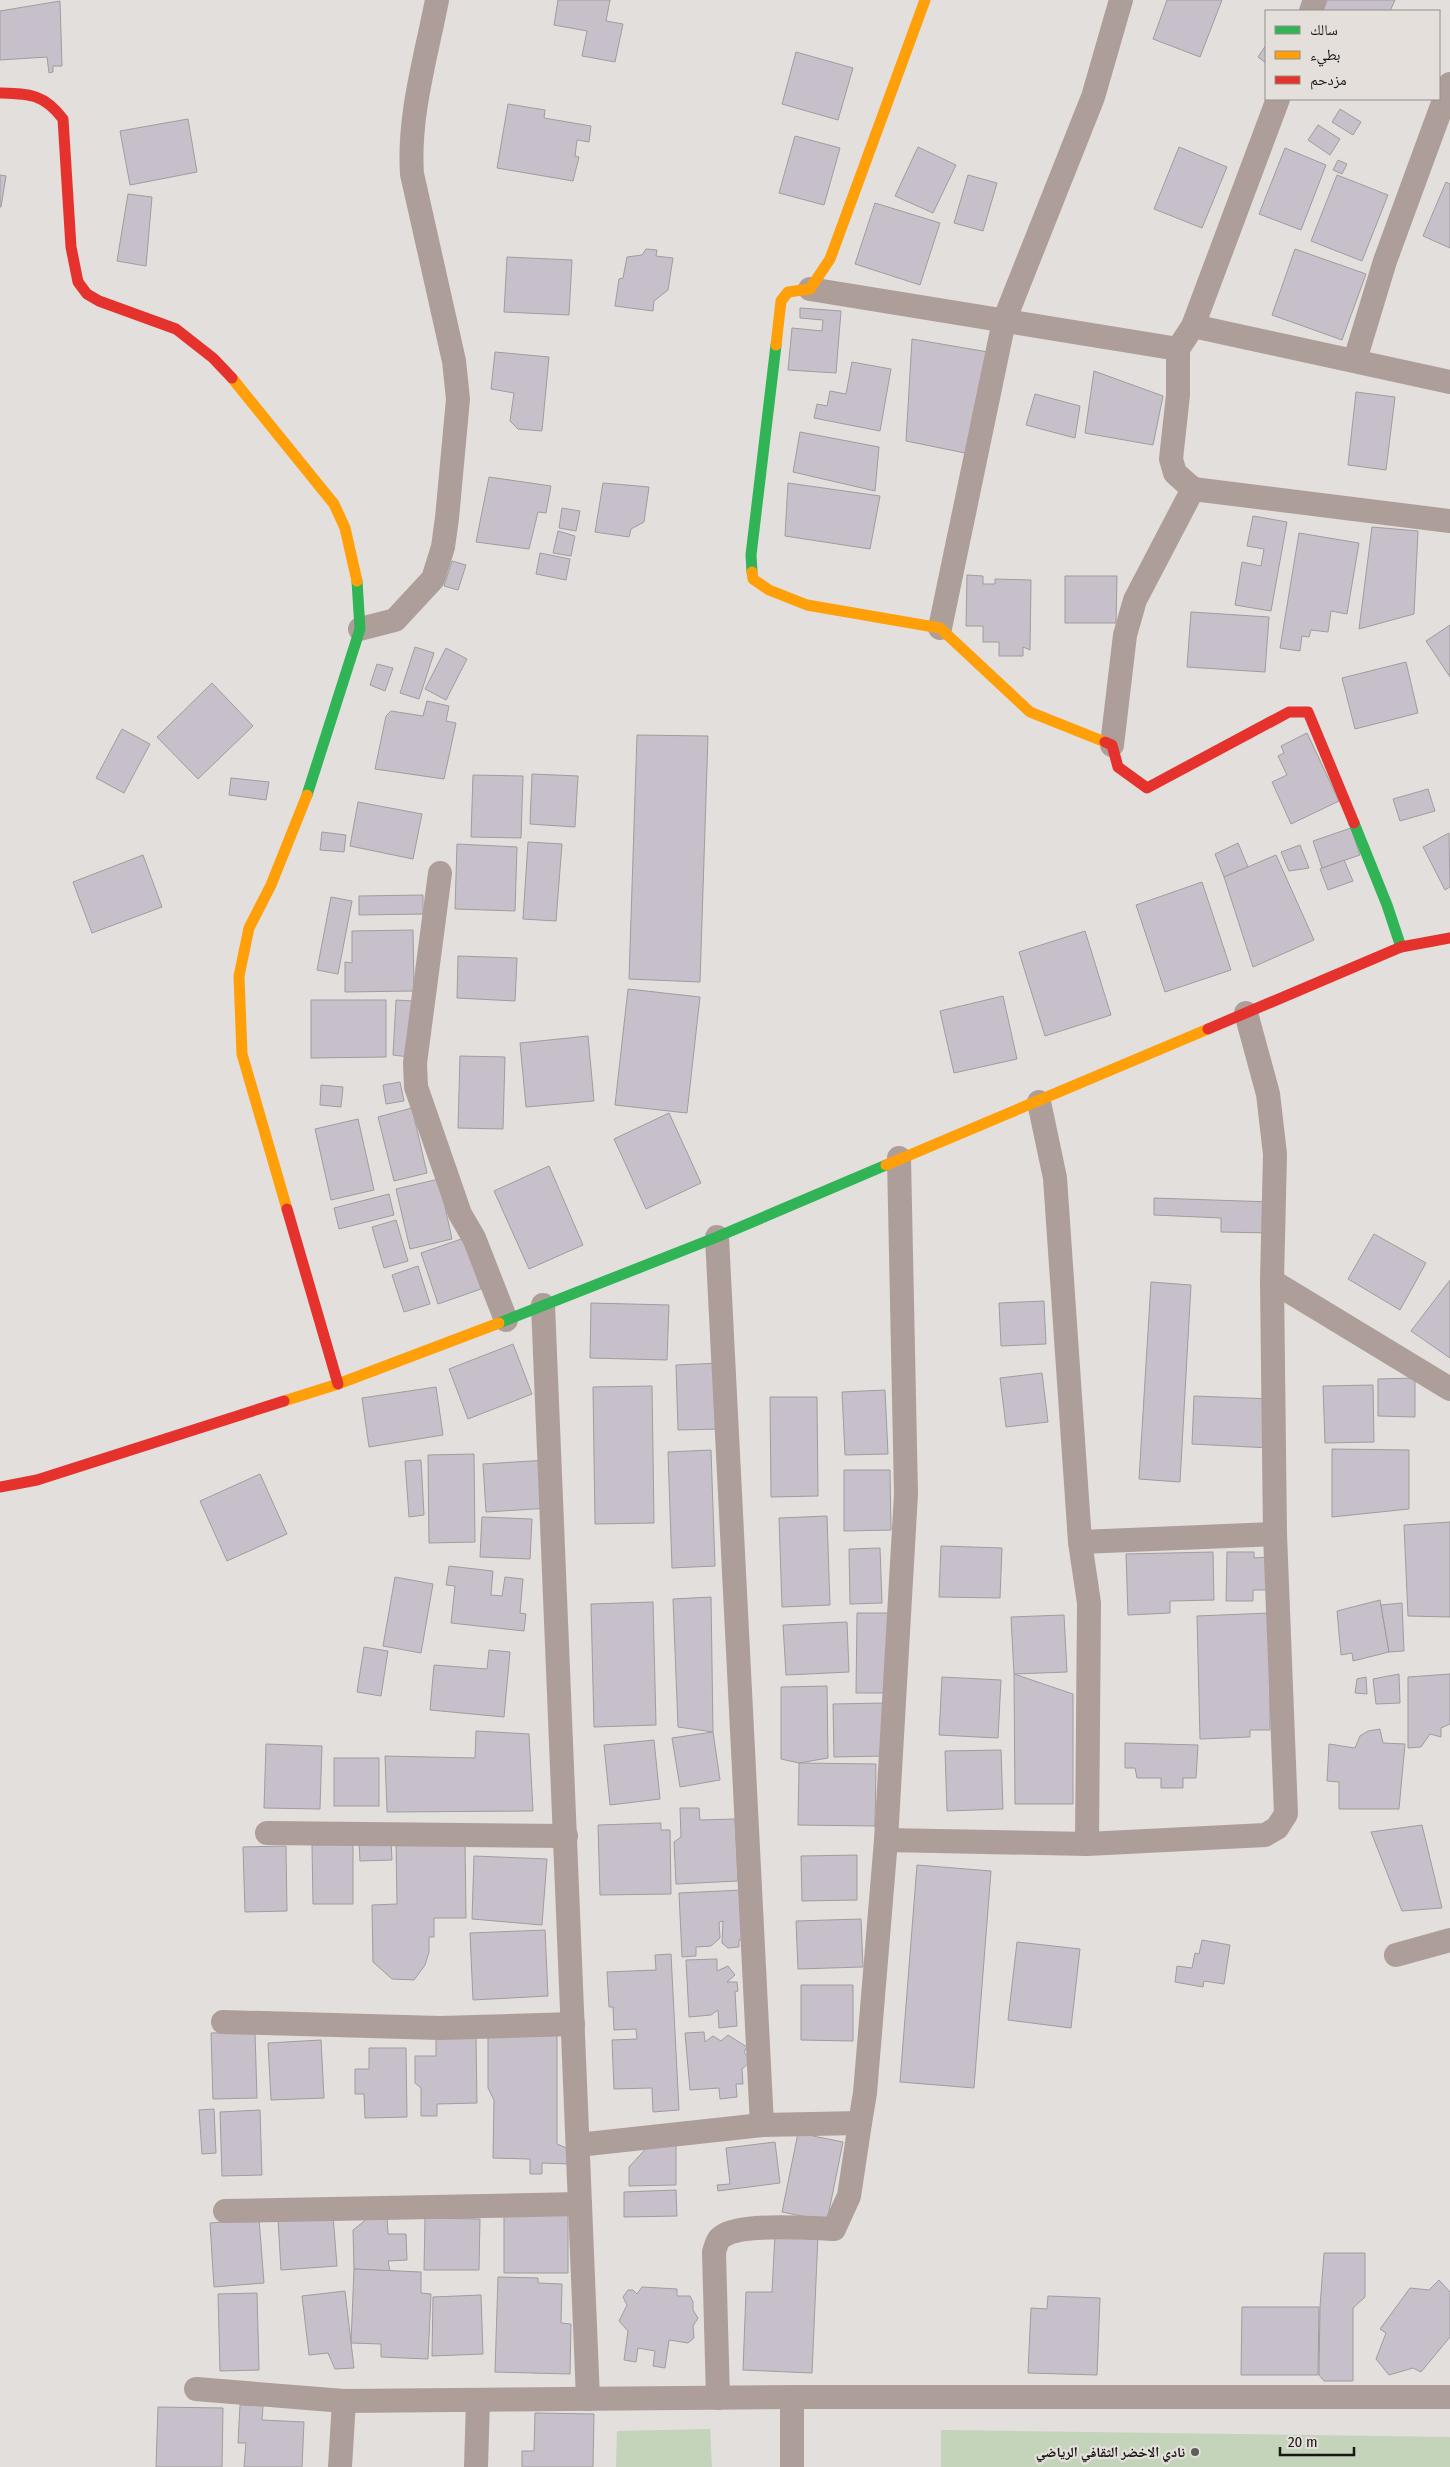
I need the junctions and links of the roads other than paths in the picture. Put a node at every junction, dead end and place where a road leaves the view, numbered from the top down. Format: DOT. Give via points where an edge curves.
graph roads {
  1 [pos="437,0"];
  2 [pos="925,0"];
  3 [pos="1120,0"];
  4 [pos="1450,84"];
  5 [pos="0,94"];
  6 [pos="1278,100"];
  7 [pos="810,289"];
  8 [pos="1004,321"];
  9 [pos="1193,326"];
  10 [pos="1178,349"];
  11 [pos="1355,360"];
  12 [pos="1450,382"];
  13 [pos="1193,489"];
  14 [pos="1450,521"];
  15 [pos="940,628"];
  16 [pos="360,629"];
  17 [pos="1112,745"];
  18 [pos="440,873"];
  19 [pos="1450,938"];
  20 [pos="1401,947"];
  21 [pos="1246,1013"];
  22 [pos="1039,1102"];
  23 [pos="899,1158"];
  24 [pos="717,1237"];
  25 [pos="1272,1280"];
  26 [pos="543,1306"];
  27 [pos="506,1320"];
  28 [pos="338,1384"];
  29 [pos="1450,1389"];
  30 [pos="0,1487"];
  31 [pos="1275,1534"];
  32 [pos="1080,1542"];
  33 [pos="268,1833"];
  34 [pos="566,1836"];
  35 [pos="886,1840"];
  36 [pos="1087,1844"];
  37 [pos="1450,1940"];
  38 [pos="1396,1955"];
  39 [pos="223,2022"];
  40 [pos="573,2024"];
  41 [pos="762,2124"];
  42 [pos="860,2124"];
  43 [pos="578,2145"];
  44 [pos="580,2204"];
  45 [pos="226,2212"];
  46 [pos="196,2389"];
  47 [pos="792,2397"];
  48 [pos="1450,2397"];
  49 [pos="718,2398"];
  50 [pos="588,2399"];
  51 [pos="478,2400"];
  52 [pos="344,2402"];
  53 [pos="340,2467"];
  54 [pos="476,2467"];
  55 [pos="792,2467"];
  1 -- 16 [label="street" via="411,129 410,151 412,174 454,361 458,399 447,518 443,547 433,579 395,620"];
  2 -- 7 [label="street" via="830,259"];
  3 -- 8 [label="street" via="1094,97"];
  4 -- 11 [label="street" via="1385,261"];
  5 -- 16 [label="street" via="31,94 52,103 63,118 70,247 78,282 87,294 176,329 213,358 252,401 334,504 345,528 357,576"];
  6 -- 9 [label="street"];
  7 -- 8 [label="street"];
  7 -- 15 [label="street" via="788,292 781,301 751,555 753,579 769,590 807,605"];
  8 -- 10 [label="street"];
  8 -- 15 [label="street"];
  9 -- 10 [label="street"];
  9 -- 11 [label="street"];
  10 -- 13 [label="street" via="1178,395 1171,459 1175,473"];
  11 -- 12 [label="street"];
  13 -- 14 [label="street"];
  13 -- 17 [label="street" via="1135,600 1125,635"];
  15 -- 17 [label="street" via="1030,712"];
  16 -- 28 [label="street" via="309,790 271,885 249,928 239,976 242,1054"];
  17 -- 20 [label="street" via="1118,767 1147,788 1288,712 1308,712"];
  18 -- 27 [label="street" via="414,1063 416,1087 460,1214 474,1238"];
  19 -- 20 [label="street"];
  20 -- 21 [label="street"];
  21 -- 22 [label="street"];
  21 -- 25 [label="street" via="1268,1094 1274,1154"];
  22 -- 23 [label="street"];
  22 -- 32 [label="street" via="1055,1178"];
  23 -- 24 [label="street"];
  23 -- 35 [label="street" via="906,1494"];
  24 -- 26 [label="street"];
  24 -- 41 [label="street"];
  25 -- 29 [label="street"];
  25 -- 31 [label="street"];
  26 -- 27 [label="street"];
  26 -- 34 [label="street"];
  27 -- 28 [label="street"];
  28 -- 30 [label="street" via="37,1480"];
  31 -- 32 [label="street"];
  31 -- 36 [label="street" via="1286,1814 1277,1828 1264,1835"];
  32 -- 36 [label="street" via="1089,1603"];
  33 -- 34 [label="street"];
  34 -- 40 [label="street"];
  35 -- 36 [label="street"];
  35 -- 42 [label="street"];
  37 -- 38 [label="street"];
  39 -- 40 [label="street" via="440,2028"];
  40 -- 43 [label="street"];
  41 -- 42 [label="street"];
  41 -- 43 [label="street"];
  42 -- 49 [label="street" via="849,2196 834,2229 779,2226 730,2233 717,2243 714,2252"];
  43 -- 44 [label="street"];
  44 -- 45 [label="street"];
  44 -- 50 [label="street"];
  46 -- 52 [label="street"];
  47 -- 48 [label="street"];
  47 -- 49 [label="street"];
  47 -- 55 [label="street"];
  49 -- 50 [label="street"];
  50 -- 51 [label="street"];
  51 -- 52 [label="street"];
  51 -- 54 [label="street"];
  52 -- 53 [label="street"];
}
